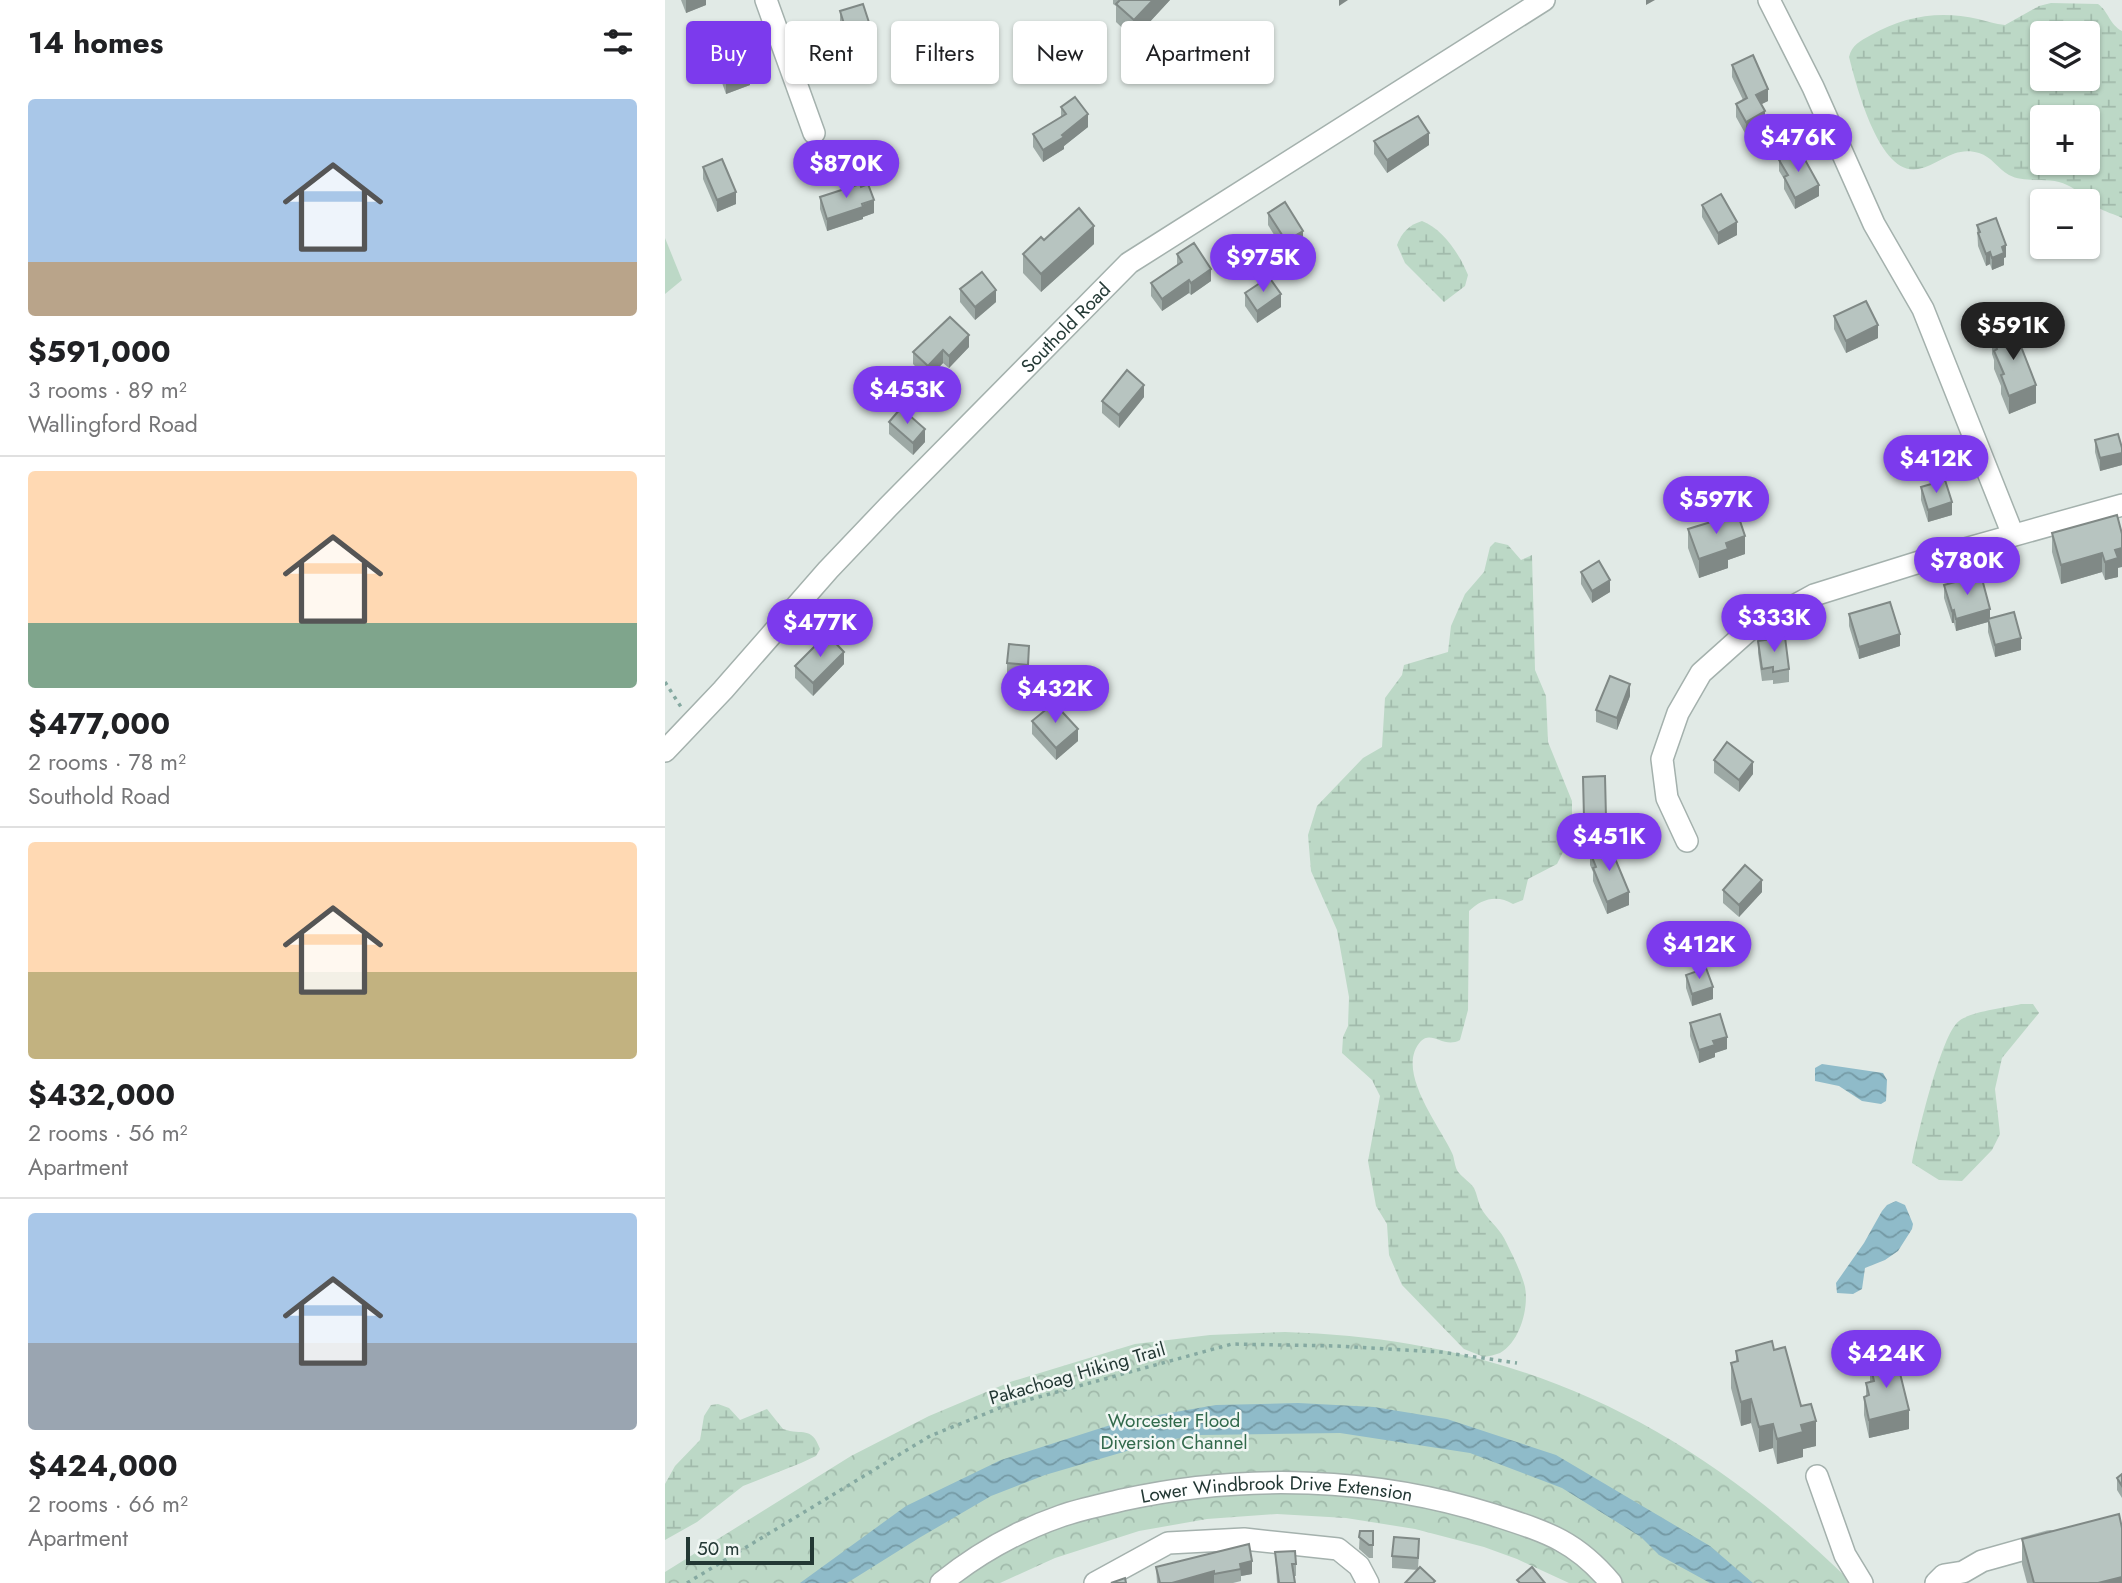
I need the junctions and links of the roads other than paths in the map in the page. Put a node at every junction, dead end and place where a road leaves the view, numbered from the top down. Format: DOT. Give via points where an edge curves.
graph roads {
  1 [pos="766,0"];
  2 [pos="1544,0"];
  3 [pos="1769,0"];
  4 [pos="814,133"];
  5 [pos="2122,505"];
  6 [pos="2013,535"];
  7 [pos="665,751"];
  8 [pos="1687,841"];
  9 [pos="1817,1476"];
  10 [pos="2074,1535"];
  11 [pos="941,1583"];
  12 [pos="1095,1583"];
  13 [pos="1368,1583"];
  14 [pos="1611,1583"];
  15 [pos="1862,1583"];
  16 [pos="1936,1583"];
  1 -- 4 [label="street"];
  2 -- 7 [label="street, Southold Road" via="1129,263 879,516"];
  3 -- 6 [label="street" via="1874,224 1923,309"];
  5 -- 6 [label="street"];
  6 -- 8 [label="street" via="1814,595 1748,631 1701,673 1678,713 1663,760 1667,798"];
  9 -- 15 [label="street" via="1845,1555"];
  10 -- 16 [label="street" via="1982,1560 1963,1573 1944,1575"];
  11 -- 14 [label="street, Lower Windbrook Drive Extension" via="1002,1542 1062,1515 1194,1487 1267,1483 1400,1493 1454,1503 1561,1538"];
  12 -- 13 [label="street" via="1168,1543 1244,1539 1338,1549 1359,1566"];
}
